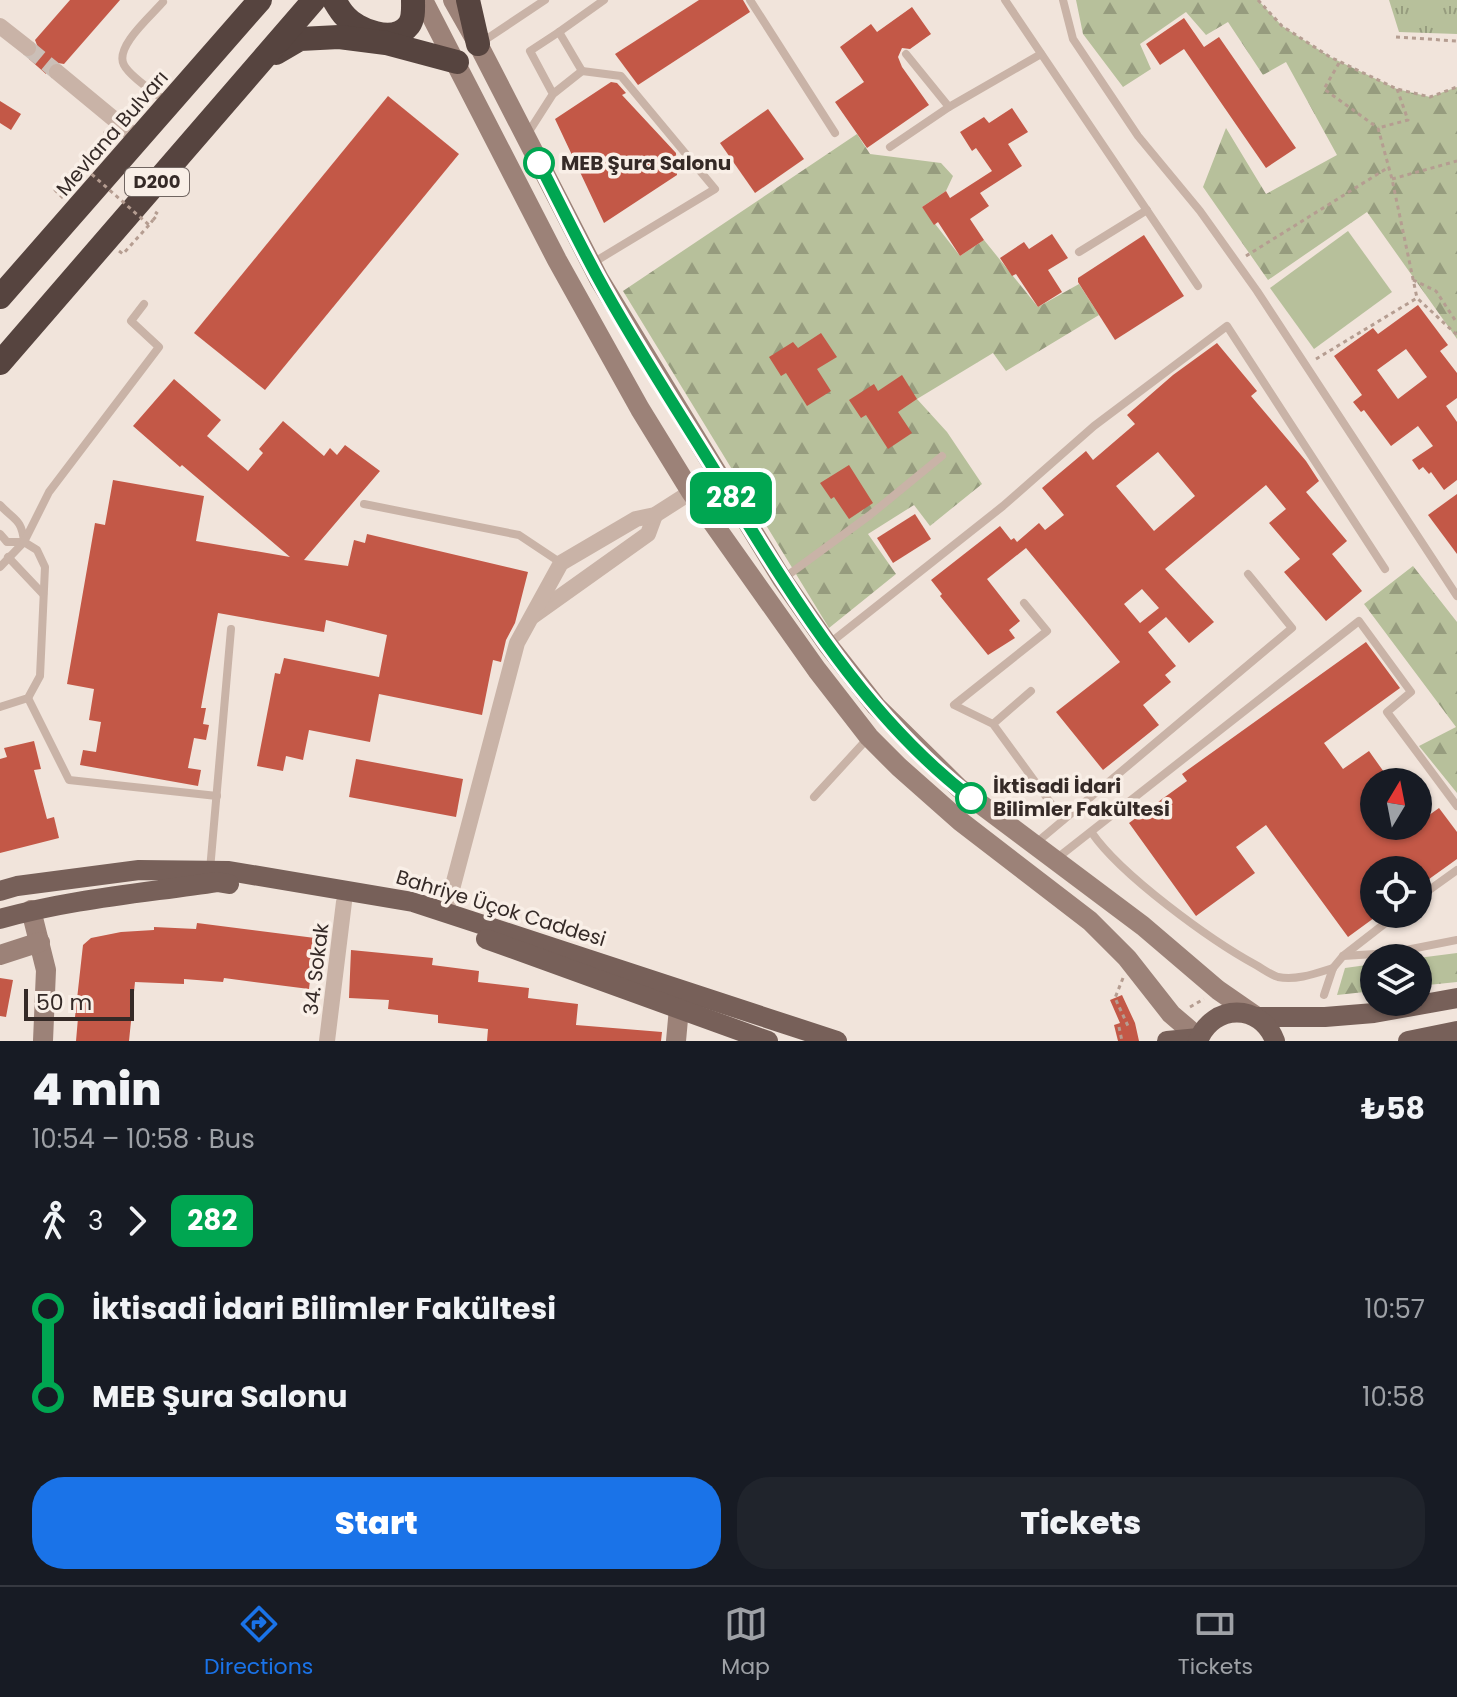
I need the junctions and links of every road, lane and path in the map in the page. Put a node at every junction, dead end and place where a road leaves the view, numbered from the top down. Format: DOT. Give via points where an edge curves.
graph roads {
  1 [pos="314,0"];
  2 [pos="334,0"];
  3 [pos="413,0"];
  4 [pos="423,0"];
  5 [pos="453,0"];
  6 [pos="468,0"];
  7 [pos="545,0"];
  8 [pos="604,0"];
  9 [pos="750,0"];
  10 [pos="1005,0"];
  11 [pos="1063,0"];
  12 [pos="1258,0"];
  13 [pos="259,1"];
  14 [pos="163,2"];
  15 [pos="0,26"];
  16 [pos="559,32"];
  17 [pos="1396,37"];
  18 [pos="1457,41"];
  19 [pos="478,44"];
  20 [pos="28,48"];
  21 [pos="906,54"];
  22 [pos="1041,54"];
  23 [pos="1339,61"];
  24 [pos="260,62"];
  25 [pos="457,62"];
  26 [pos="582,71"];
  27 [pos="57,72"];
  28 [pos="1457,87"];
  29 [pos="1397,89"];
  30 [pos="553,94"];
  31 [pos="169,104"];
  32 [pos="949,107"];
  33 [pos="115,120"];
  34 [pos="1378,128"];
  35 [pos="835,133"];
  36 [pos="526,137"];
  37 [pos="138,139"];
  38 [pos="890,147"];
  39 [pos="1457,161"];
  40 [pos="79,163"];
  41 [pos="1389,167"];
  42 [pos="1392,179"];
  43 [pos="61,183"];
  44 [pos="1147,210"];
  45 [pos="153,220"];
  46 [pos="149,225"];
  47 [pos="129,248"];
  48 [pos="1079,252"];
  49 [pos="1237,262"];
  50 [pos="591,264"];
  51 [pos="1413,280"];
  52 [pos="1198,286"];
  53 [pos="0,297"];
  54 [pos="1417,298"];
  55 [pos="144,304"];
  56 [pos="1455,317"];
  57 [pos="1457,323"];
  58 [pos="1457,335"];
  59 [pos="0,363"];
  60 [pos="1307,365"];
  61 [pos="942,456"];
  62 [pos="691,492"];
  63 [pos="364,504"];
  64 [pos="0,505"];
  65 [pos="655,515"];
  66 [pos="0,534"];
  67 [pos="24,542"];
  68 [pos="8,557"];
  69 [pos="561,563"];
  70 [pos="0,567"];
  71 [pos="1385,569"];
  72 [pos="1248,574"];
  73 [pos="782,579"];
  74 [pos="584,583"];
  75 [pos="43,594"];
  76 [pos="1457,596"];
  77 [pos="1024,603"];
  78 [pos="531,618"];
  79 [pos="231,629"];
  80 [pos="828,645"];
  81 [pos="1031,691"];
  82 [pos="28,698"];
  83 [pos="0,707"];
  84 [pos="993,724"];
  85 [pos="869,737"];
  86 [pos="217,796"];
  87 [pos="814,797"];
  88 [pos="1457,806"];
  89 [pos="1063,820"];
  90 [pos="1092,833"];
  91 [pos="1035,844"];
  92 [pos="1055,860"];
  93 [pos="1457,870"];
  94 [pos="210,871"];
  95 [pos="1432,888"];
  96 [pos="8,889"];
  97 [pos="344,902"];
  98 [pos="31,910"];
  99 [pos="446,912"];
  100 [pos="0,919"];
  101 [pos="1379,928"];
  102 [pos="1457,940"];
  103 [pos="40,942"];
  104 [pos="0,955"];
  105 [pos="1343,956"];
  106 [pos="1333,968"];
  107 [pos="1324,995"];
  108 [pos="1115,998"];
  109 [pos="1206,998"];
  110 [pos="1457,998"];
  111 [pos="679,1008"];
  112 [pos="1187,1009"];
  113 [pos="1257,1017"];
  114 [pos="1128,1026"];
  115 [pos="1119,1027"];
  116 [pos="1457,1031"];
  117 [pos="1199,1040"];
  118 [pos="43,1041"];
  119 [pos="327,1041"];
  120 [pos="676,1041"];
  121 [pos="768,1041"];
  122 [pos="837,1041"];
  123 [pos="1122,1041"];
  124 [pos="1167,1041"];
  125 [pos="1275,1041"];
  126 [pos="1408,1041"];
  1 -- 24 [label="highway, D200"];
  2 -- 3 [label="highway" via="363,30 386,34 409,25"];
  4 -- 25 [label="main road"];
  5 -- 19 [label="main road"];
  6 -- 19 [label="highway"];
  7 -- 19 [label="lane"];
  8 -- 16 [label="lane"];
  9 -- 35 [label="lane"];
  10 -- 22 [label="lane"];
  11 -- 49 [label="lane" via="1073,39 1138,136"];
  12 -- 23 [label="path" via="1282,26"];
  13 -- 31 [label="highway, Mevlana Bulvarı / D200"];
  14 -- 31 [label="lane" via="124,45 122,55 124,65"];
  15 -- 20 [label="street"];
  16 -- 26 [label="lane"];
  16 -- 30 [label="lane" via="530,51"];
  17 -- 18 [label="path"];
  19 -- 36 [label="main road"];
  21 -- 32 [label="lane"];
  22 -- 32 [label="lane"];
  22 -- 44 [label="lane"];
  23 -- 29 [label="path"];
  23 -- 34 [label="path" via="1324,89"];
  24 -- 25 [label="highway" via="300,39 339,37"];
  24 -- 59 [label="highway, D200"];
  25 -- 62 [label="main road" via="557,260"];
  26 -- 30 [label="lane"];
  26 -- 50 [label="lane" via="621,76 715,189"];
  27 -- 33 [label="street"];
  28 -- 29 [label="path" via="1430,97"];
  29 -- 34 [label="path" via="1408,120"];
  30 -- 36 [label="lane"];
  31 -- 37 [label="highway, Mevlana Bulvarı / D200"];
  32 -- 38 [label="lane"];
  33 -- 37 [label="street"];
  33 -- 40 [label="path, bridge"];
  34 -- 41 [label="path"];
  36 -- 50 [label="main road"];
  37 -- 53 [label="highway, Mevlana Bulvarı / D200"];
  39 -- 42 [label="path"];
  40 -- 43 [label="path"];
  40 -- 46 [label="path, bridge"];
  41 -- 42 [label="path"];
  41 -- 49 [label="path"];
  42 -- 51 [label="path"];
  44 -- 48 [label="lane"];
  44 -- 52 [label="lane"];
  45 -- 46 [label="path, bridge"];
  46 -- 47 [label="path"];
  49 -- 60 [label="lane"];
  50 -- 73 [label="main road"];
  51 -- 54 [label="path"];
  51 -- 56 [label="path" via="1436,291"];
  54 -- 58 [label="path"];
  54 -- 60 [label="path"];
  55 -- 67 [label="lane" via="131,321 159,347 49,492"];
  56 -- 57 [label="path"];
  60 -- 76 [label="lane"];
  61 -- 73 [label="lane"];
  62 -- 65 [label="street"];
  62 -- 85 [label="main road"];
  63 -- 69 [label="lane" via="519,535"];
  64 -- 67 [label="lane" via="23,527"];
  65 -- 69 [label="street" via="636,519"];
  65 -- 74 [label="street" via="648,534"];
  66 -- 67 [label="lane" via="7,542"];
  67 -- 68 [label="lane"];
  67 -- 75 [label="lane" via="37,550 45,567"];
  68 -- 70 [label="lane"];
  68 -- 75 [label="lane"];
  69 -- 74 [label="street"];
  69 -- 78 [label="street"];
  71 -- 80 [label="lane" via="1227,326 1094,426"];
  72 -- 89 [label="lane" via="1292,628"];
  73 -- 80 [label="main road"];
  74 -- 78 [label="street"];
  75 -- 82 [label="lane" via="40,676"];
  77 -- 84 [label="lane" via="1047,631 954,705"];
  78 -- 99 [label="street" via="517,643"];
  79 -- 86 [label="lane"];
  80 -- 91 [label="main road" via="919,751"];
  81 -- 84 [label="lane"];
  82 -- 83 [label="lane"];
  82 -- 86 [label="lane" via="69,780"];
  84 -- 89 [label="lane"];
  85 -- 87 [label="lane"];
  85 -- 117 [label="main road" via="960,821 1090,921"];
  86 -- 94 [label="lane"];
  88 -- 90 [label="lane" via="1387,712 1411,692 1359,621"];
  89 -- 91 [label="lane"];
  90 -- 92 [label="lane"];
  90 -- 106 [label="lane" via="1142,883 1232,952 1278,977"];
  91 -- 92 [label="main road"];
  92 -- 113 [label="main road"];
  93 -- 95 [label="lane"];
  94 -- 96 [label="main road, Bahriye Üçok Caddesi" via="139,870"];
  94 -- 99 [label="main road, Bahriye Üçok Caddesi" via="413,902"];
  96 -- 98 [label="main road"];
  97 -- 98 [label="main road, Bahriye Üçok Caddesi" via="217,882"];
  97 -- 111 [label="main road, Bahriye Üçok Caddesi" via="407,911"];
  97 -- 119 [label="street, 34. Sokak"];
  98 -- 100 [label="main road, Bahriye Üçok Caddesi"];
  98 -- 103 [label="main road"];
  99 -- 122 [label="main road, Bahriye Üçok Caddesi"];
  101 -- 105 [label="lane"];
  102 -- 105 [label="lane"];
  103 -- 104 [label="main road"];
  103 -- 118 [label="main road" via="46,970"];
  105 -- 106 [label="lane"];
  106 -- 107 [label="lane"];
  108 -- 114 [label="path"];
  109 -- 112 [label="path"];
  110 -- 113 [label="main road" via="1374,1013"];
  111 -- 120 [label="main road"];
  111 -- 121 [label="main road, Bahriye Üçok Caddesi"];
  113 -- 117 [label="main road" via="1222,1014 1205,1027"];
  113 -- 125 [label="main road"];
  115 -- 123 [label="path"];
  116 -- 126 [label="main road"];
  117 -- 124 [label="main road"];
}
